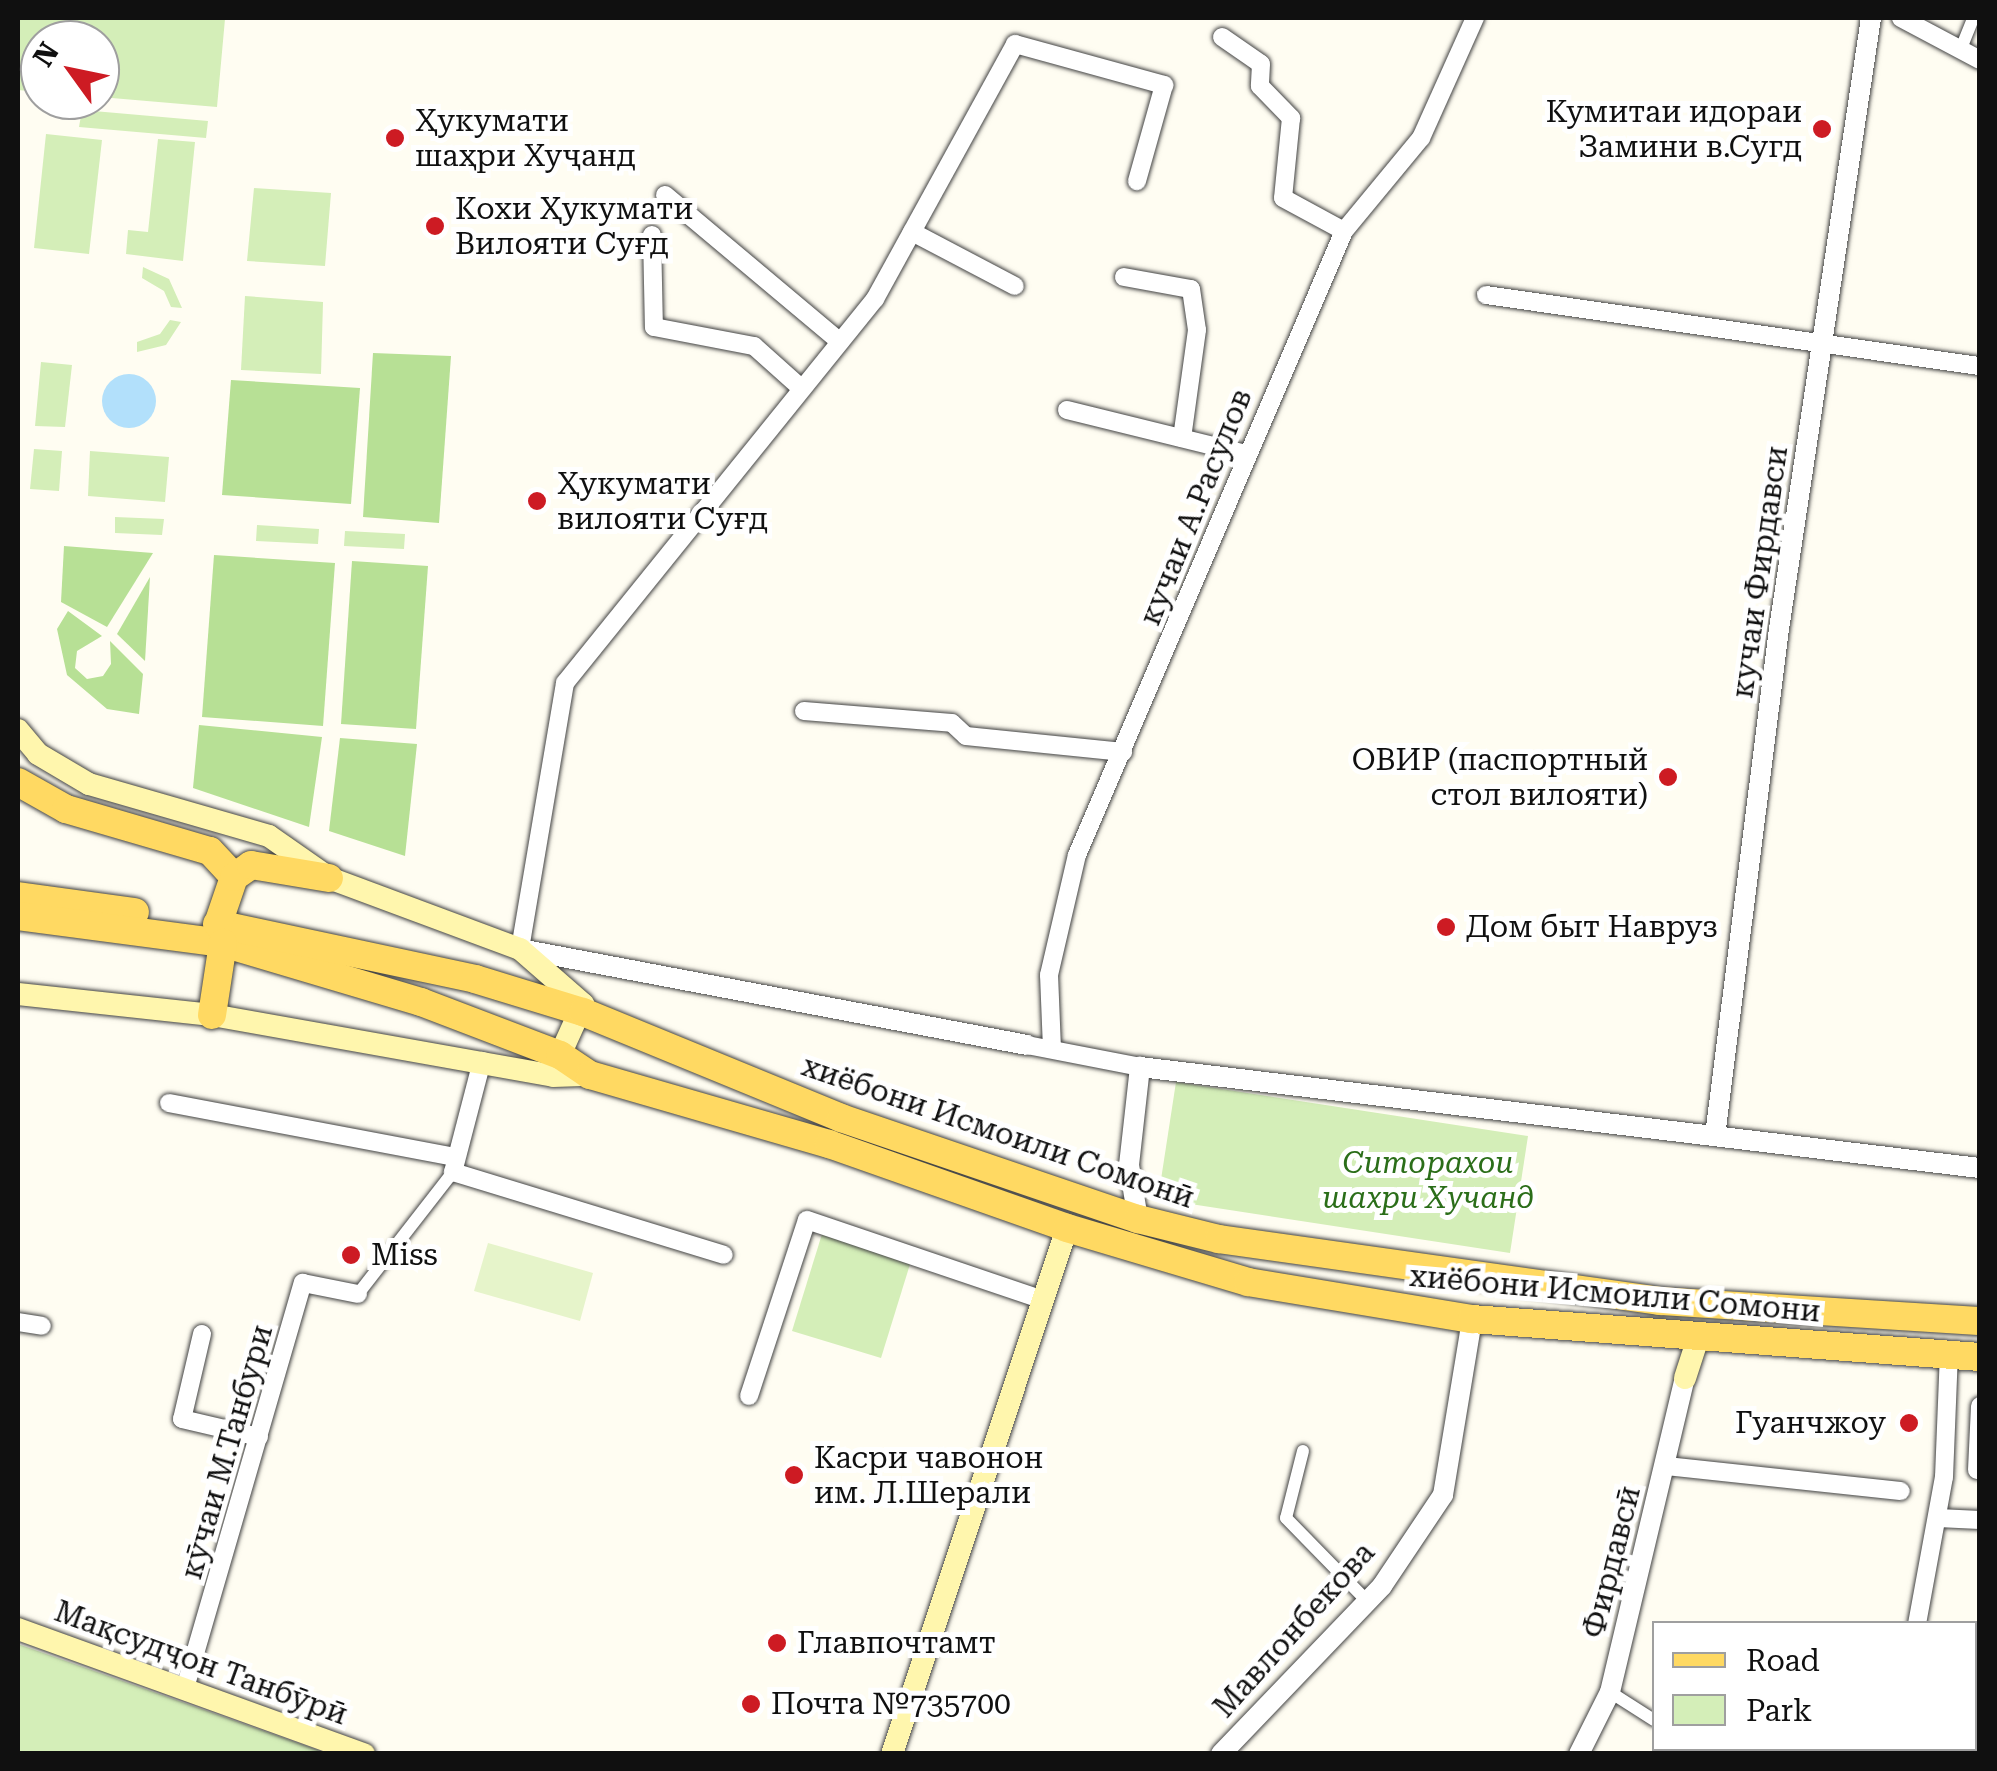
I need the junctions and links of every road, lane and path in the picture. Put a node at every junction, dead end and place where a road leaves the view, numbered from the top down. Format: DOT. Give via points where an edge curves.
graph roads {
  1 [pos="1475,18"];
  2 [pos="1871,18"];
  3 [pos="1902,18"];
  4 [pos="1972,18"];
  5 [pos="1222,37"];
  6 [pos="1960,51"];
  7 [pos="1980,60"];
  8 [pos="1138,181"];
  9 [pos="665,195"];
  10 [pos="1344,231"];
  11 [pos="912,232"];
  12 [pos="652,235"];
  13 [pos="1124,277"];
  14 [pos="1015,286"];
  15 [pos="1486,294"];
  16 [pos="840,342"];
  17 [pos="1823,347"];
  18 [pos="1980,366"];
  19 [pos="801,388"];
  20 [pos="1067,410"];
  21 [pos="1182,438"];
  22 [pos="1246,454"];
  23 [pos="804,711"];
  24 [pos="18,730"];
  25 [pos="1123,752"];
  26 [pos="18,782"];
  27 [pos="234,877"];
  28 [pos="329,878"];
  29 [pos="18,896"];
  30 [pos="18,916"];
  31 [pos="221,934"];
  32 [pos="520,949"];
  33 [pos="18,994"];
  34 [pos="583,1012"];
  35 [pos="212,1015"];
  36 [pos="1027,1045"];
  37 [pos="1052,1049"];
  38 [pos="560,1055"];
  39 [pos="482,1060"];
  40 [pos="1140,1066"];
  41 [pos="590,1075"];
  42 [pos="170,1103"];
  43 [pos="1715,1136"];
  44 [pos="455,1165"];
  45 [pos="1980,1168"];
  46 [pos="1138,1219"];
  47 [pos="1067,1228"];
  48 [pos="724,1255"];
  49 [pos="1596,1291"];
  50 [pos="358,1294"];
  51 [pos="1043,1300"];
  52 [pos="1472,1318"];
  53 [pos="1980,1321"];
  54 [pos="18,1322"];
  55 [pos="42,1326"];
  56 [pos="1589,1329"];
  57 [pos="202,1334"];
  58 [pos="1698,1338"];
  59 [pos="1948,1354"];
  60 [pos="1980,1356"];
  61 [pos="1685,1378"];
  62 [pos="749,1396"];
  63 [pos="1980,1406"];
  64 [pos="259,1437"];
  65 [pos="1303,1452"];
  66 [pos="1666,1466"];
  67 [pos="1977,1470"];
  68 [pos="1901,1491"];
  69 [pos="1938,1518"];
  70 [pos="1980,1520"];
  71 [pos="1367,1601"];
  72 [pos="1918,1621"];
  73 [pos="18,1629"];
  74 [pos="185,1688"];
  75 [pos="1610,1692"];
  76 [pos="1652,1719"];
  77 [pos="364,1754"];
  78 [pos="892,1754"];
  79 [pos="1222,1754"];
  80 [pos="1579,1754"];
  1 -- 10 [label="street, кучаи А.Расулов" via="1420,138"];
  2 -- 17 [label="street, кучаи Фирдавси"];
  3 -- 6 [label="street"];
  4 -- 6 [label="street"];
  5 -- 10 [label="street" via="1261,64 1260,86 1291,118 1283,198"];
  6 -- 7 [label="street"];
  8 -- 11 [label="street" via="1164,86 1015,44"];
  9 -- 16 [label="street"];
  10 -- 22 [label="street, кучаи А.Расулов"];
  11 -- 14 [label="street"];
  11 -- 16 [label="street" via="875,299"];
  12 -- 19 [label="street" via="654,328 754,346"];
  13 -- 21 [label="street" via="1192,289 1197,330"];
  15 -- 17 [label="street"];
  16 -- 19 [label="street"];
  17 -- 18 [label="street"];
  17 -- 43 [label="street, кучаи Фирдавси"];
  19 -- 32 [label="street" via="565,683"];
  20 -- 21 [label="street"];
  21 -- 22 [label="street"];
  22 -- 25 [label="street, кучаи А.Расулов"];
  23 -- 25 [label="street" via="952,724 966,736"];
  24 -- 28 [label="main road" via="38,754 89,784 268,836"];
  25 -- 37 [label="street, кучаи А.Расулов" via="1059,911 1048,974"];
  26 -- 27 [label="main road" via="66,809 210,851"];
  27 -- 28 [label="main road" via="259,864"];
  27 -- 31 [label="main road"];
  28 -- 32 [label="main road"];
  29 -- 31 [label="main road, хиёбони Исмоили Сомонӣ"];
  30 -- 31 [label="main road"];
  31 -- 34 [label="main road, хиёбони Исмоили Сомонӣ" via="475,979"];
  31 -- 35 [label="main road"];
  31 -- 38 [label="main road, хиёбони Исмоили Сомони"];
  32 -- 34 [label="main road" via="579,997"];
  32 -- 36 [label="street"];
  33 -- 35 [label="main road"];
  34 -- 38 [label="main road"];
  34 -- 46 [label="main road, хиёбони Исмоили Сомонӣ" via="841,1118"];
  35 -- 39 [label="main road"];
  36 -- 37 [label="street"];
  37 -- 40 [label="street"];
  38 -- 41 [label="main road, хиёбони Исмоили Сомони"];
  39 -- 41 [label="main road" via="552,1076"];
  39 -- 44 [label="street"];
  40 -- 43 [label="street"];
  40 -- 46 [label="street" via="1129,1165"];
  41 -- 47 [label="main road, хиёбони Исмоили Сомони" via="829,1144"];
  42 -- 44 [label="street"];
  43 -- 45 [label="street"];
  44 -- 48 [label="street"];
  44 -- 50 [label="street"];
  46 -- 49 [label="main road, хиёбони Исмоили Сомонӣ" via="1407,1270"];
  47 -- 51 [label="main road"];
  47 -- 52 [label="main road, хиёбони Исмоили Сомони" via="1248,1282"];
  49 -- 53 [label="main road, хиёбони Исмоили Сомонӣ"];
  49 -- 56 [label="main road" via="1603,1310"];
  50 -- 64 [label="street, кӯчаи М.Танбури" via="304,1283"];
  51 -- 62 [label="street" via="807,1220"];
  51 -- 78 [label="main road"];
  52 -- 56 [label="main road, хиёбони Исмоили Сомони"];
  52 -- 71 [label="street, Мавлонбекова" via="1443,1495"];
  54 -- 55 [label="street"];
  56 -- 58 [label="main road, хиёбони Исмоили Сомони"];
  57 -- 64 [label="street" via="182,1419"];
  58 -- 59 [label="main road, хиёбони Исмоили Сомони"];
  58 -- 61 [label="main road"];
  59 -- 60 [label="main road, хиёбони Исмоили Сомони"];
  59 -- 69 [label="street"];
  61 -- 66 [label="street, Фирдавсӣ"];
  63 -- 67 [label="street"];
  64 -- 74 [label="street, кӯчаи М.Танбури"];
  65 -- 71 [label="street" via="1286,1518"];
  66 -- 68 [label="street"];
  66 -- 75 [label="street, Фирдавсӣ"];
  69 -- 70 [label="street"];
  69 -- 72 [label="street"];
  71 -- 79 [label="street, Мавлонбекова"];
  73 -- 74 [label="main road, Мақсудҷон Танбӯрӣ"];
  74 -- 77 [label="main road, Мақсудҷон Танбӯрӣ"];
  75 -- 76 [label="street"];
  75 -- 80 [label="street, Фирдавсӣ"];
}
